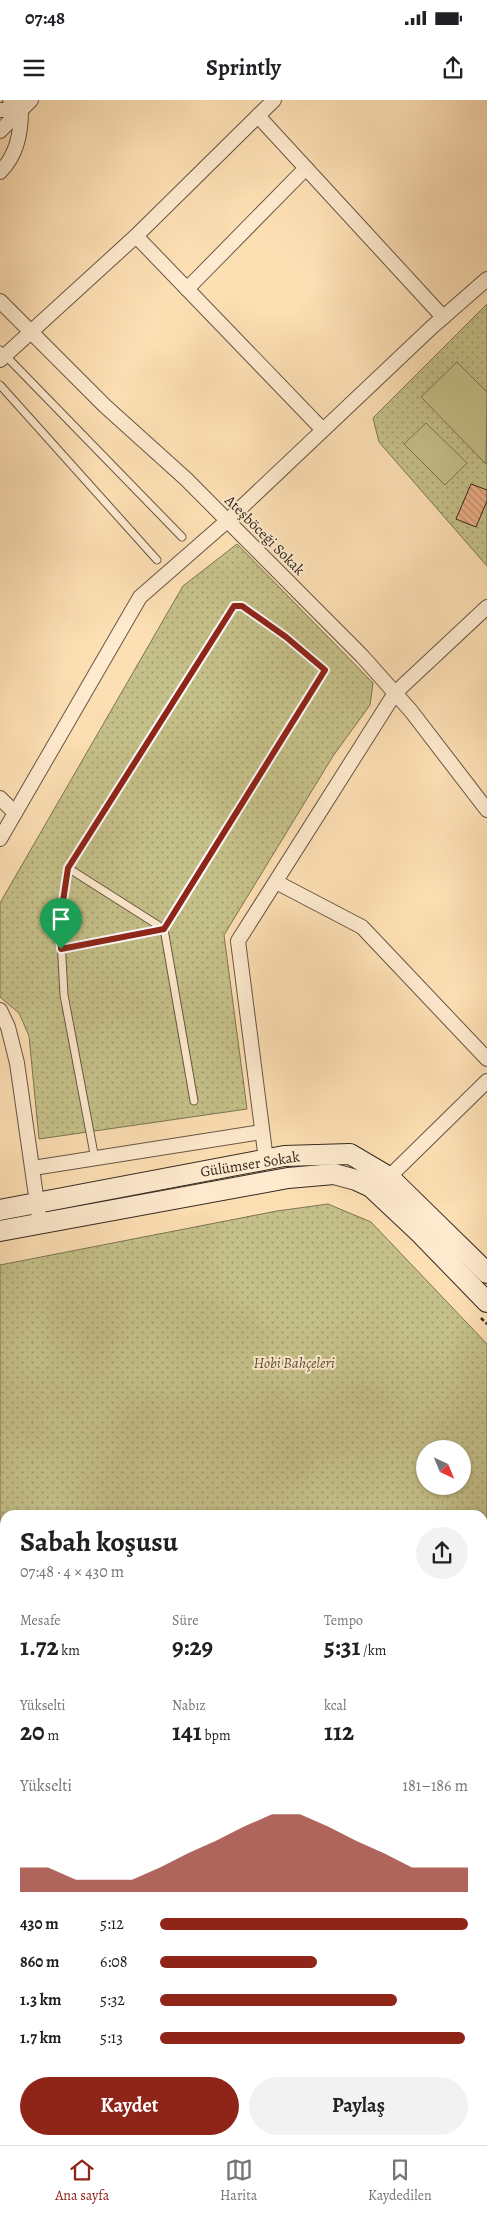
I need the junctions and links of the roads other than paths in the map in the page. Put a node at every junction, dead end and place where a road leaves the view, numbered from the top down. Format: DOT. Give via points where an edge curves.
graph roads {
  1 [pos="10,100"];
  2 [pos="31,100"];
  3 [pos="274,100"];
  4 [pos="0,110"];
  5 [pos="21,110"];
  6 [pos="258,116"];
  7 [pos="0,131"];
  8 [pos="306,168"];
  9 [pos="0,172"];
  10 [pos="136,236"];
  11 [pos="487,279"];
  12 [pos="187,289"];
  13 [pos="0,301"];
  14 [pos="443,317"];
  15 [pos="29,332"];
  16 [pos="2,355"];
  17 [pos="0,385"];
  18 [pos="323,430"];
  19 [pos="227,521"];
  20 [pos="182,537"];
  21 [pos="157,560"];
  22 [pos="486,609"];
  23 [pos="395,693"];
  24 [pos="0,798"];
  25 [pos="487,810"];
  26 [pos="15,813"];
  27 [pos="0,839"];
  28 [pos="68,868"];
  29 [pos="276,882"];
  30 [pos="164,929"];
  31 [pos="61,949"];
  32 [pos="0,1010"];
  33 [pos="487,1058"];
  34 [pos="487,1081"];
  35 [pos="194,1101"];
  36 [pos="262,1132"];
  37 [pos="95,1159"];
  38 [pos="266,1160"];
  39 [pos="33,1168"];
  40 [pos="389,1177"];
  41 [pos="37,1203"];
  42 [pos="0,1210"];
  43 [pos="40,1224"];
  44 [pos="0,1231"];
  45 [pos="487,1273"];
  46 [pos="484,1310"];
  1 -- 5 [label="street"];
  2 -- 5 [label="street"];
  3 -- 6 [label="street"];
  4 -- 5 [label="street"];
  5 -- 7 [label="street"];
  5 -- 9 [label="street" via="18,141"];
  6 -- 8 [label="street"];
  6 -- 10 [label="street"];
  8 -- 12 [label="street"];
  8 -- 14 [label="street"];
  10 -- 12 [label="street"];
  10 -- 15 [label="street"];
  11 -- 14 [label="street"];
  12 -- 18 [label="street"];
  13 -- 15 [label="street, Ateşböceği Sokak"];
  14 -- 18 [label="street"];
  15 -- 16 [label="street"];
  15 -- 19 [label="street, Ateşböceği Sokak" via="186,478"];
  16 -- 20 [label="lane"];
  17 -- 21 [label="lane"];
  18 -- 19 [label="street"];
  19 -- 23 [label="street, Ateşböceği Sokak"];
  19 -- 26 [label="street" via="140,597"];
  22 -- 23 [label="street"];
  23 -- 25 [label="street, Ateşböceği Sokak"];
  23 -- 29 [label="street"];
  24 -- 26 [label="street"];
  26 -- 27 [label="street"];
  28 -- 30 [label="lane"];
  28 -- 30 [label="lane" via="234,606 242,606 325,670"];
  28 -- 31 [label="lane" via="60,921"];
  29 -- 33 [label="street" via="362,927"];
  29 -- 36 [label="street" via="238,941"];
  30 -- 31 [label="lane"];
  30 -- 35 [label="lane"];
  31 -- 37 [label="lane" via="64,995"];
  32 -- 39 [label="street" via="17,1062"];
  34 -- 40 [label="street"];
  36 -- 37 [label="street"];
  36 -- 38 [label="street"];
  37 -- 39 [label="street"];
  38 -- 40 [label="street, Gülümser Sokak" via="284,1156 350,1154"];
  38 -- 41 [label="street, Gülümser Sokak"];
  39 -- 41 [label="street"];
  40 -- 45 [label="street, Gülümser Sokak"];
  41 -- 42 [label="street, Gülümser Sokak"];
  41 -- 43 [label="street"];
  43 -- 44 [label="street"];
  43 -- 46 [label="street" via="288,1178 334,1174 371,1187 420,1233"];
}
